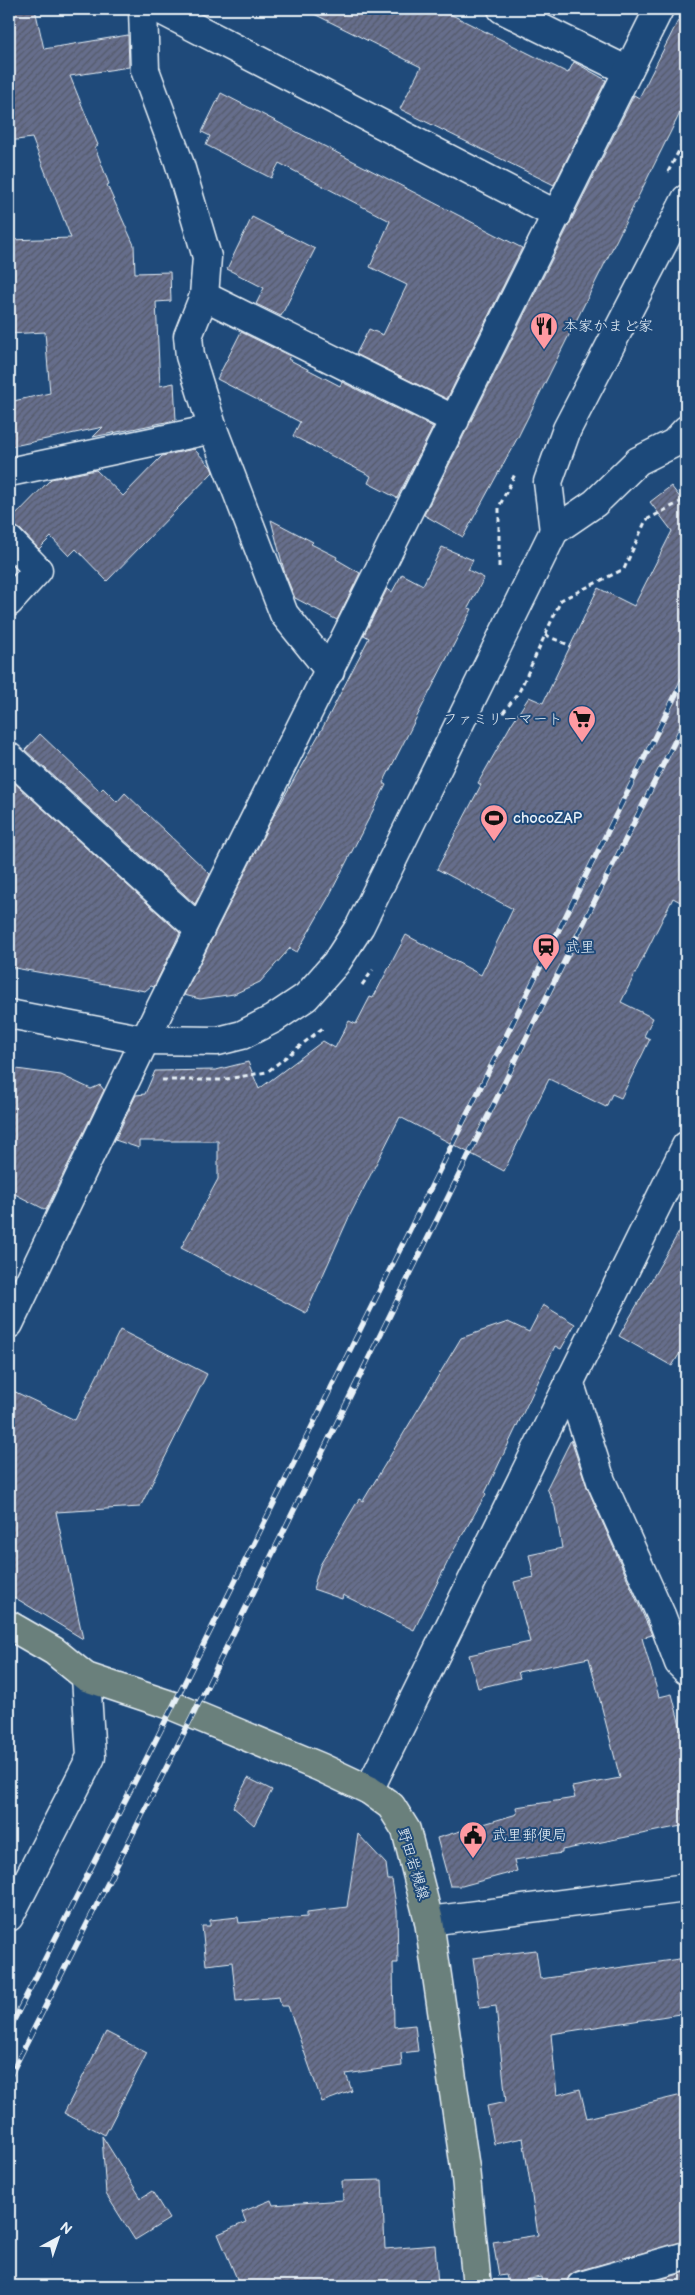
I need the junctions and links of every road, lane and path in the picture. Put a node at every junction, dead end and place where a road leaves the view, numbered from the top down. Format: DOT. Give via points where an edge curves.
graph roads {
  1 [pos="143,9"];
  2 [pos="159,9"];
  3 [pos="502,9"];
  4 [pos="659,9"];
  5 [pos="628,71"];
  6 [pos="686,137"];
  7 [pos="664,180"];
  8 [pos="685,204"];
  9 [pos="557,214"];
  10 [pos="204,296"];
  11 [pos="455,420"];
  12 [pos="213,429"];
  13 [pos="686,430"];
  14 [pos="517,471"];
  15 [pos="9,472"];
  16 [pos="554,531"];
  17 [pos="9,540"];
  18 [pos="499,571"];
  19 [pos="9,602"];
  20 [pos="545,634"];
  21 [pos="571,646"];
  22 [pos="330,671"];
  23 [pos="9,757"];
  24 [pos="686,916"];
  25 [pos="686,927"];
  26 [pos="200,930"];
  27 [pos="9,1014"];
  28 [pos="145,1040"];
  29 [pos="686,1146"];
  30 [pos="9,1324"];
  31 [pos="570,1381"];
  32 [pos="9,1625"];
  33 [pos="686,1670"];
  34 [pos="86,1676"];
  35 [pos="369,1790"];
  36 [pos="686,1888"];
  37 [pos="9,1917"];
  38 [pos="429,1920"];
  39 [pos="686,2256"];
  40 [pos="477,2286"];
  41 [pos="581,2286"];
  1 -- 10 [label="street" via="145,70 179,162 207,257"];
  2 -- 9 [label="street"];
  3 -- 5 [label="street"];
  4 -- 5 [label="street"];
  5 -- 9 [label="street"];
  6 -- 7 [label="path"];
  8 -- 16 [label="street" via="663,262 567,428 548,482"];
  9 -- 11 [label="street"];
  10 -- 11 [label="street"];
  10 -- 12 [label="street" via="188,336 190,356"];
  11 -- 22 [label="street"];
  12 -- 15 [label="street"];
  12 -- 22 [label="street" via="284,614"];
  13 -- 16 [label="street" via="674,443 638,462 595,503"];
  14 -- 18 [label="path" via="499,507"];
  16 -- 28 [label="street" via="360,926 336,962 306,997 242,1035 218,1041"];
  17 -- 19 [label="street" via="38,570"];
  20 -- 21 [label="path"];
  22 -- 26 [label="street"];
  23 -- 26 [label="street"];
  24 -- 25 [label="path" via="683,925"];
  26 -- 28 [label="street"];
  27 -- 28 [label="street"];
  28 -- 30 [label="street"];
  29 -- 31 [label="street"];
  31 -- 33 [label="street" via="601,1481 679,1663"];
  31 -- 35 [label="street"];
  32 -- 34 [label="main road, 野田岩槻線" via="54,1651"];
  34 -- 35 [label="main road, 野田岩槻線" via="173,1706 320,1766"];
  34 -- 37 [label="street" via="91,1756"];
  35 -- 38 [label="main road, 野田岩槻線" via="391,1806 406,1830"];
  36 -- 38 [label="street"];
  38 -- 40 [label="main road, 野田岩槻線" via="465,2168"];
  39 -- 41 [label="street"];
}
